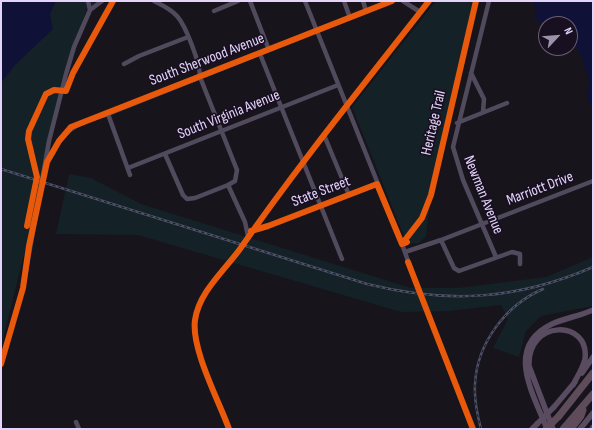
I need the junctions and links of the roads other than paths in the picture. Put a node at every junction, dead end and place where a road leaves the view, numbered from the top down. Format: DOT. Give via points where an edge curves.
graph roads {
  1 [pos="88,1"];
  2 [pos="102,1"];
  3 [pos="154,1"];
  4 [pos="238,1"];
  5 [pos="250,1"];
  6 [pos="305,1"];
  7 [pos="344,1"];
  8 [pos="363,1"];
  9 [pos="392,1"];
  10 [pos="403,1"];
  11 [pos="429,1"];
  12 [pos="489,1"];
  13 [pos="90,10"];
  14 [pos="214,11"];
  15 [pos="366,11"];
  16 [pos="420,12"];
  17 [pos="350,18"];
  18 [pos="317,31"];
  19 [pos="188,37"];
  20 [pos="269,50"];
  21 [pos="260,54"];
  22 [pos="124,64"];
  23 [pos="471,73"];
  24 [pos="200,77"];
  25 [pos="338,85"];
  26 [pos="357,94"];
  27 [pos="342,95"];
  28 [pos="507,103"];
  29 [pos="282,107"];
  30 [pos="347,107"];
  31 [pos="483,112"];
  32 [pos="108,114"];
  33 [pos="457,123"];
  34 [pos="222,130"];
  35 [pos="324,135"];
  36 [pos="165,154"];
  37 [pos="47,162"];
  38 [pos="303,162"];
  39 [pos="128,168"];
  40 [pos="130,175"];
  41 [pos="593,181"];
  42 [pos="377,184"];
  43 [pos="228,185"];
  44 [pos="349,195"];
  45 [pos="320,206"];
  46 [pos="482,225"];
  47 [pos="251,231"];
  48 [pos="248,236"];
  49 [pos="441,240"];
  50 [pos="405,252"];
  51 [pos="496,257"];
  52 [pos="342,259"];
  53 [pos="520,264"];
  54 [pos="418,289"];
  55 [pos="421,296"];
  56 [pos="593,310"];
  57 [pos="593,357"];
  58 [pos="1,364"];
  59 [pos="593,374"];
  60 [pos="573,384"];
  61 [pos="593,394"];
  62 [pos="585,404"];
  63 [pos="593,413"];
  64 [pos="76,422"];
  65 [pos="79,429"];
  66 [pos="229,429"];
  67 [pos="473,429"];
  68 [pos="532,429"];
  69 [pos="547,429"];
  70 [pos="553,429"];
  71 [pos="564,429"];
  72 [pos="571,429"];
  73 [pos="580,429"];
  1 -- 13 [label="street"];
  2 -- 13 [label="street"];
  3 -- 19 [label="street" via="176,14"];
  4 -- 14 [label="street"];
  5 -- 20 [label="street"];
  6 -- 18 [label="street"];
  7 -- 17 [label="street"];
  8 -- 15 [label="street"];
  9 -- 15 [label="street, South Sherwood Avenue"];
  10 -- 16 [label="street"];
  11 -- 16 [label="street"];
  12 -- 23 [label="street, Newman Avenue"];
  13 -- 37 [label="street" via="66,74 49,141"];
  15 -- 17 [label="street, South Sherwood Avenue"];
  16 -- 26 [label="street"];
  17 -- 18 [label="street, South Sherwood Avenue"];
  18 -- 20 [label="street, South Sherwood Avenue"];
  18 -- 25 [label="street"];
  19 -- 22 [label="street"];
  19 -- 24 [label="street"];
  20 -- 21 [label="street, South Sherwood Avenue"];
  21 -- 24 [label="street, South Sherwood Avenue"];
  21 -- 29 [label="street"];
  23 -- 31 [label="street" via="484,99"];
  23 -- 33 [label="street, Newman Avenue"];
  24 -- 32 [label="street, South Sherwood Avenue"];
  24 -- 34 [label="street"];
  25 -- 27 [label="street"];
  25 -- 29 [label="street, South Virginia Avenue"];
  26 -- 27 [label="street" via="348,98"];
  26 -- 30 [label="street"];
  27 -- 30 [label="street"];
  28 -- 31 [label="street"];
  29 -- 34 [label="street, South Virginia Avenue"];
  29 -- 38 [label="street"];
  30 -- 35 [label="street"];
  30 -- 42 [label="street"];
  31 -- 33 [label="street"];
  32 -- 37 [label="street, South Sherwood Avenue" via="71,127"];
  32 -- 39 [label="street"];
  33 -- 46 [label="street, Newman Avenue" via="453,152"];
  34 -- 36 [label="street, South Virginia Avenue"];
  34 -- 43 [label="street" via="237,170 235,181"];
  35 -- 38 [label="street"];
  35 -- 44 [label="street"];
  36 -- 39 [label="street, South Virginia Avenue"];
  36 -- 43 [label="street" via="187,199"];
  37 -- 58 [label="street" via="23,288"];
  38 -- 45 [label="street"];
  38 -- 47 [label="street"];
  39 -- 40 [label="street"];
  41 -- 46 [label="street, Marriott Drive"];
  42 -- 44 [label="street, State Street"];
  42 -- 50 [label="street"];
  43 -- 48 [label="street" via="245,222"];
  44 -- 45 [label="street, State Street"];
  45 -- 47 [label="street, State Street"];
  45 -- 52 [label="street"];
  46 -- 49 [label="street, Marriott Drive"];
  46 -- 51 [label="street, Newman Avenue"];
  47 -- 48 [label="street"];
  48 -- 66 [label="street" via="204,296 195,320 195,339"];
  49 -- 50 [label="street, Marriott Drive"];
  49 -- 51 [label="street" via="454,268 459,271"];
  50 -- 54 [label="street"];
  51 -- 53 [label="street" via="512,252 518,253 521,256"];
  55 -- 67 [label="street"];
  56 -- 69 [label="main road" via="544,328 527,346 525,366"];
  57 -- 60 [label="main road"];
  59 -- 69 [label="highway, bridge"];
  60 -- 68 [label="main road, bridge"];
  60 -- 70 [label="main road" via="584,361 582,342 567,331 548,331 533,345 529,363"];
  61 -- 62 [label="highway"];
  62 -- 71 [label="highway"];
  62 -- 72 [label="highway" via="581,416"];
  63 -- 73 [label="main road"];
  64 -- 65 [label="street"];
}
